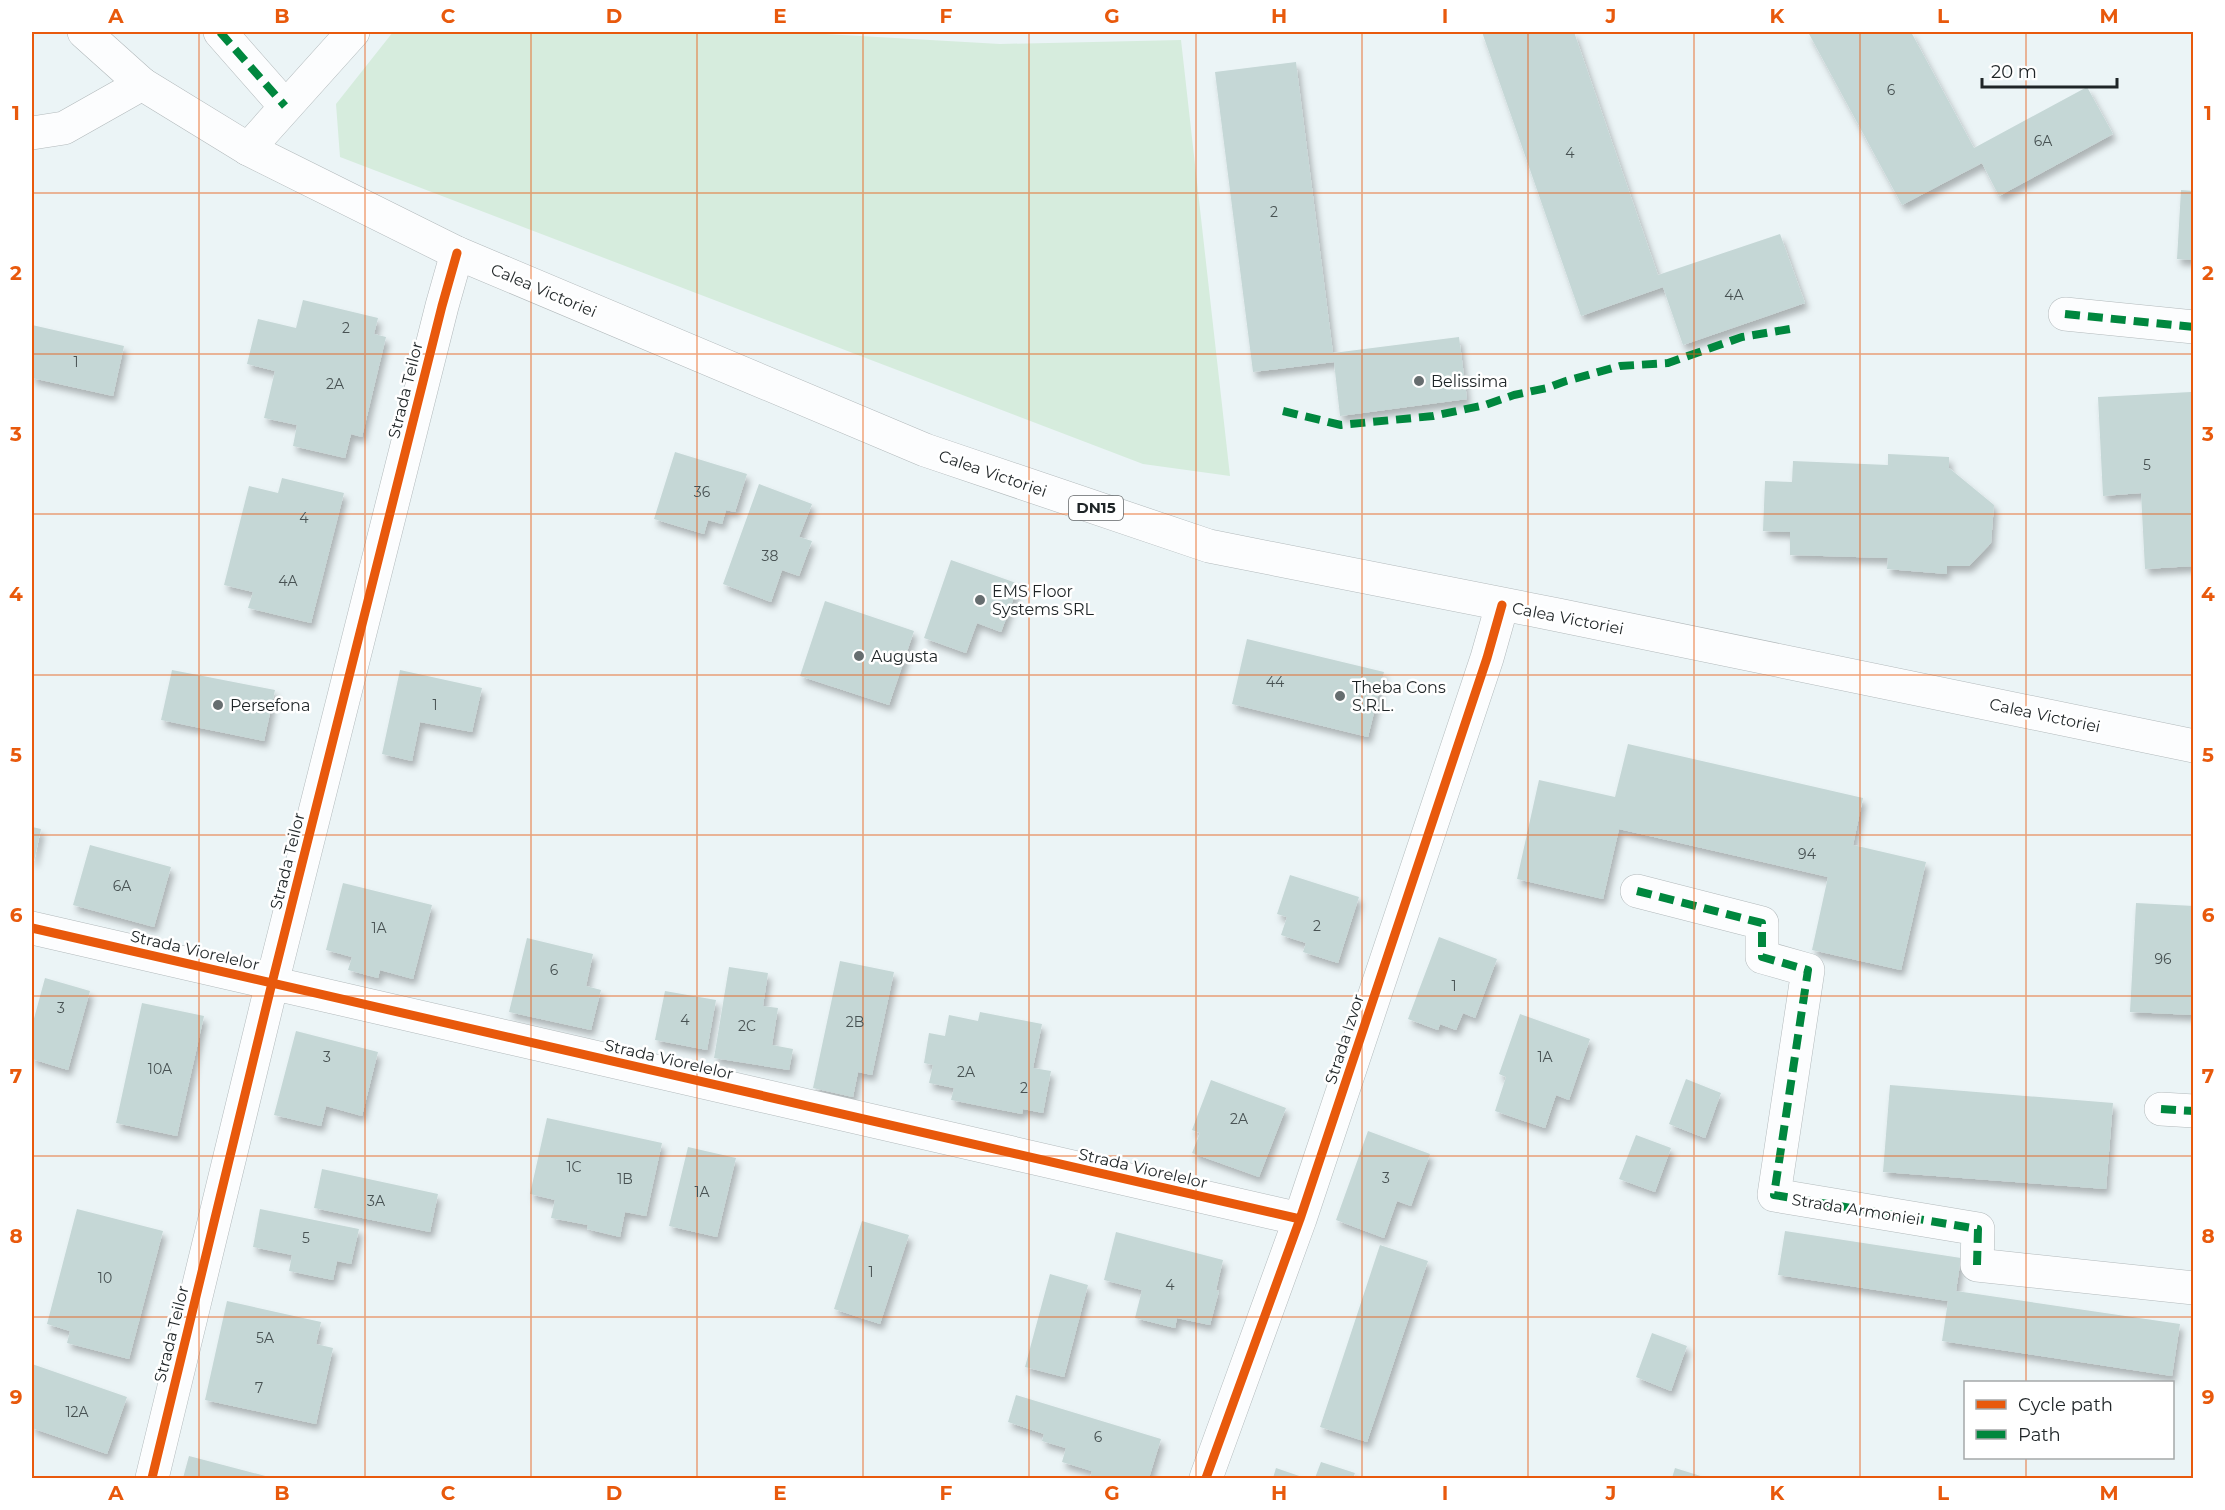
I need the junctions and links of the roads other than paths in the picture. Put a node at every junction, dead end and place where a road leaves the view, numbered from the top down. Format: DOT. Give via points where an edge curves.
graph roads {
  1 [pos="84,32"];
  2 [pos="220,32"];
  3 [pos="354,32"];
  4 [pos="142,84"];
  5 [pos="285,106"];
  6 [pos="32,133"];
  7 [pos="248,148"];
  8 [pos="457,253"];
  9 [pos="2065,314"];
  10 [pos="2193,327"];
  11 [pos="1502,605"];
  12 [pos="2193,746"];
  13 [pos="1637,891"];
  14 [pos="32,928"];
  15 [pos="272,983"];
  16 [pos="2161,1108"];
  17 [pos="2193,1111"];
  18 [pos="1300,1219"];
  19 [pos="2193,1288"];
  20 [pos="152,1479"];
  21 [pos="1206,1479"];
  1 -- 4 [label="street, Calea Victoriei / DN15"];
  2 -- 5 [label="street"];
  3 -- 5 [label="street"];
  4 -- 6 [label="street" via="64,128"];
  4 -- 7 [label="street, Calea Victoriei / DN15"];
  5 -- 7 [label="street"];
  7 -- 8 [label="street, Calea Victoriei / DN15"];
  8 -- 11 [label="street, Calea Victoriei / DN15" via="925,450 1176,535 1209,546"];
  8 -- 15 [label="street, Strada Teilor"];
  9 -- 10 [label="street"];
  11 -- 12 [label="street, Calea Victoriei / DN15"];
  11 -- 18 [label="street, Strada Izvor"];
  13 -- 19 [label="street, Strada Armoniei" via="1762,923 1762,957 1808,970 1774,1195 1978,1229 1977,1265"];
  14 -- 15 [label="street, Strada Viorelelor"];
  15 -- 18 [label="street, Strada Viorelelor"];
  15 -- 20 [label="street, Strada Teilor"];
  16 -- 17 [label="street"];
  18 -- 21 [label="street, Strada Izvor"];
}
